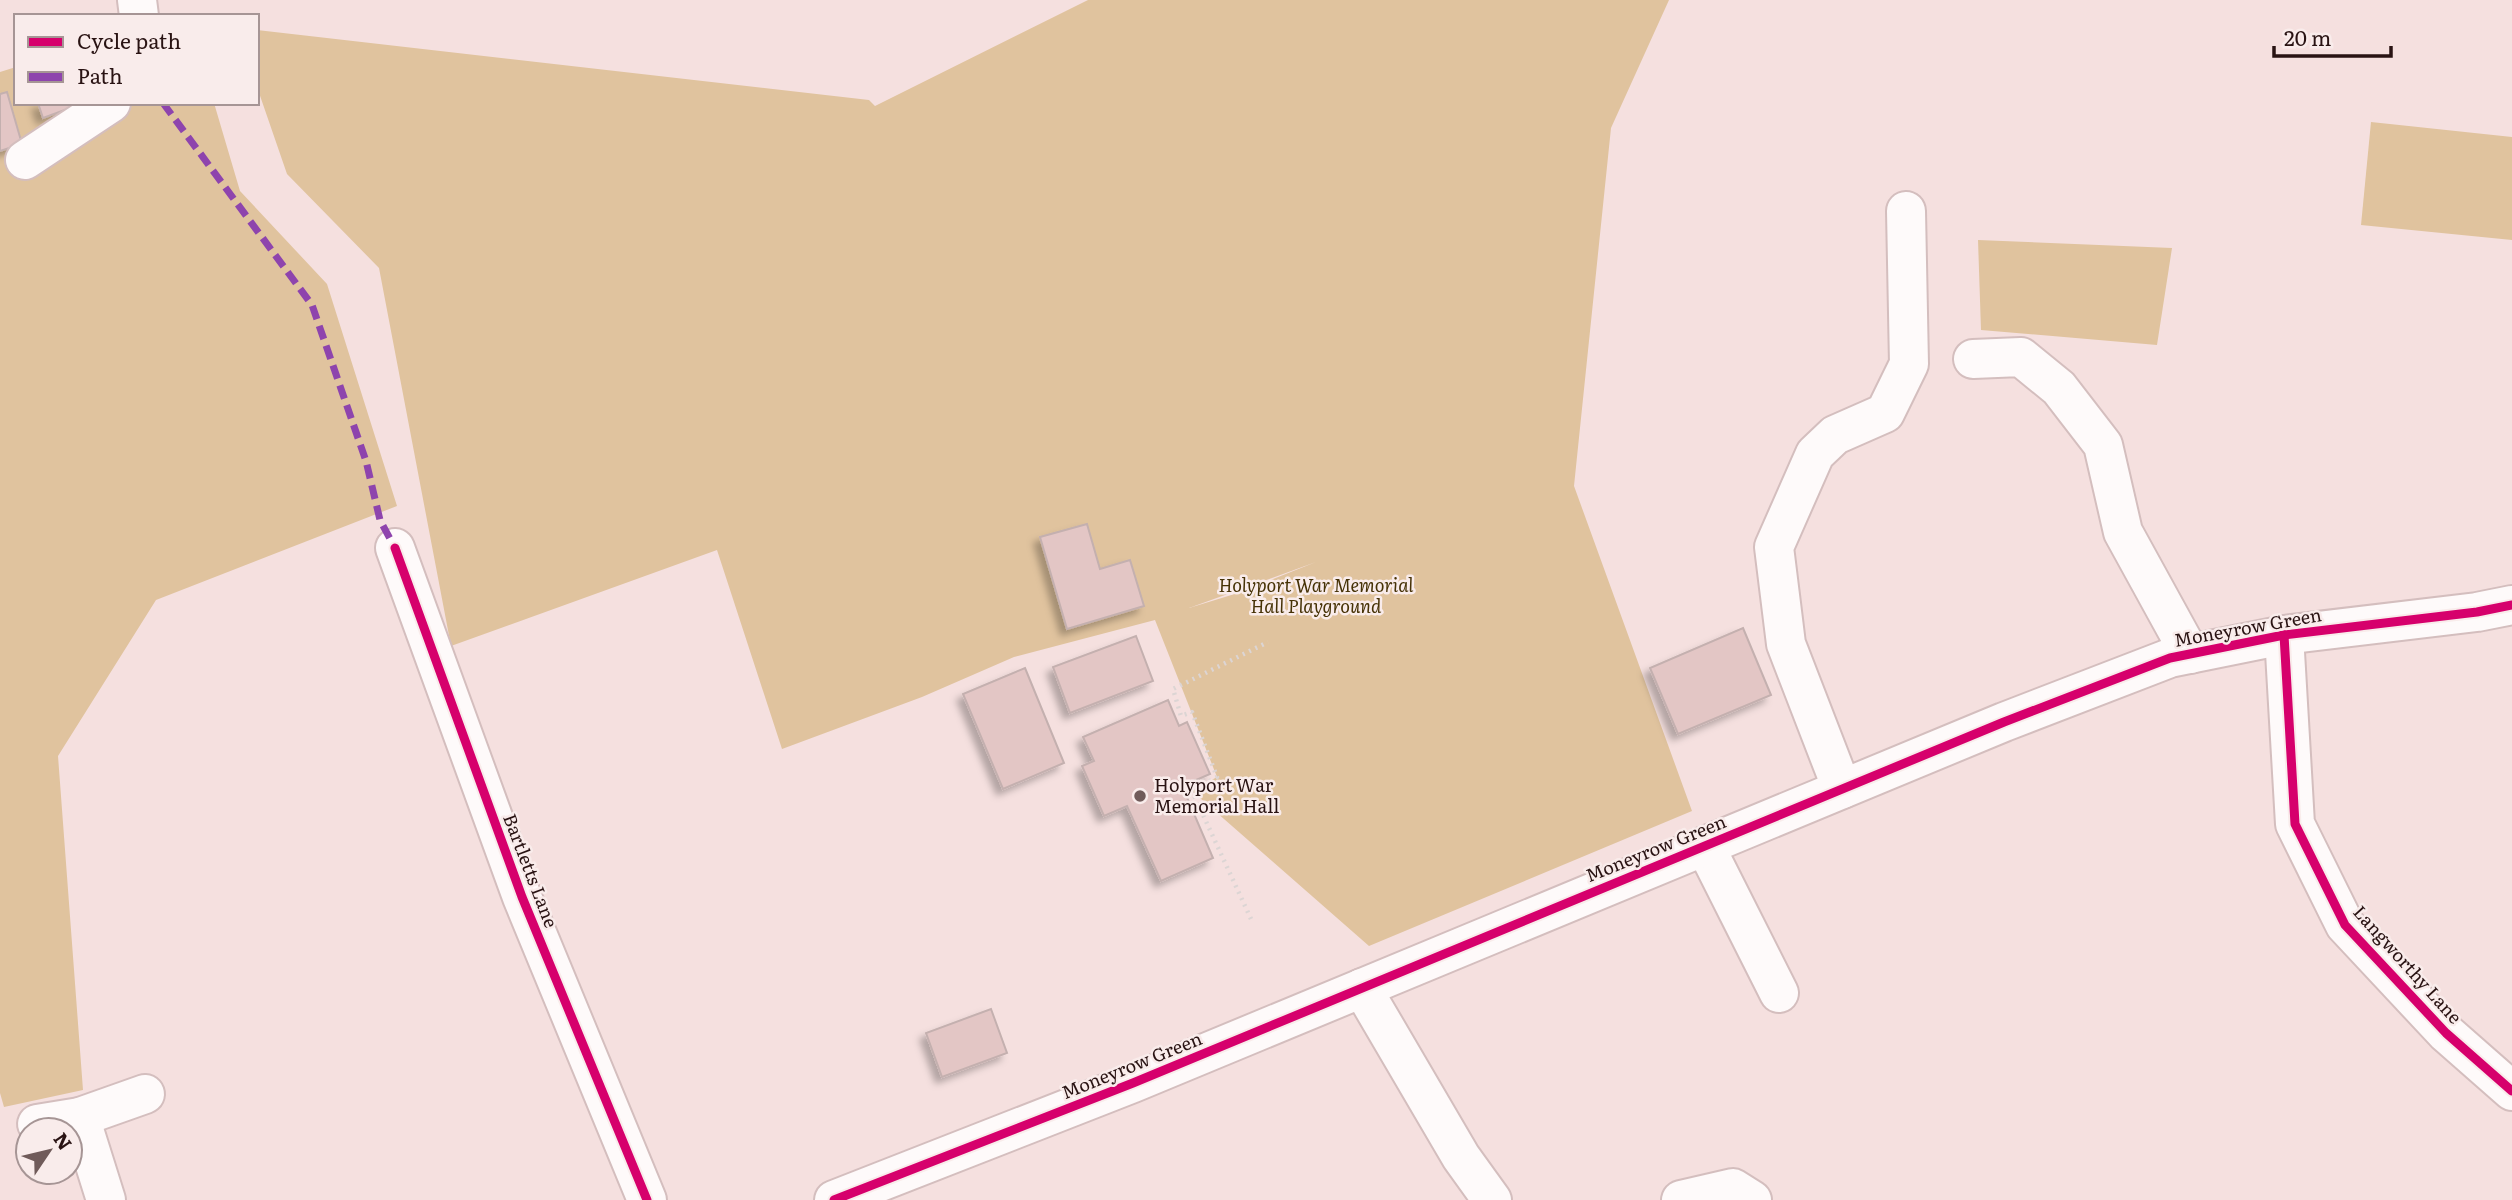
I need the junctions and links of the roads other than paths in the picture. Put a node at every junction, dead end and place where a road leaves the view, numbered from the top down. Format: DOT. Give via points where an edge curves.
graph roads {
  1 [pos="108,105"];
  2 [pos="24,160"];
  3 [pos="1906,211"];
  4 [pos="1973,359"];
  5 [pos="395,548"];
  6 [pos="2512,605"];
  7 [pos="2284,635"];
  8 [pos="2190,654"];
  9 [pos="1843,789"];
  10 [pos="1705,846"];
  11 [pos="1362,988"];
  12 [pos="1779,993"];
  13 [pos="2512,1091"];
  14 [pos="145,1094"];
  15 [pos="83,1116"];
  16 [pos="84,1130"];
  17 [pos="106,1200"];
  18 [pos="648,1200"];
  19 [pos="834,1200"];
  20 [pos="1492,1200"];
  21 [pos="1681,1200"];
  22 [pos="1752,1200"];
  1 -- 2 [label="street"];
  3 -- 9 [label="street" via="1909,364 1885,413 1835,435 1815,454 1773,547 1786,644"];
  4 -- 8 [label="street" via="2021,357 2059,388 2103,445 2123,532"];
  5 -- 18 [label="street, Bartletts Lane" via="522,897"];
  6 -- 7 [label="street, Moneyrow Green"];
  7 -- 8 [label="street, Moneyrow Green"];
  7 -- 13 [label="street, Langworthy Lane" via="2295,824 2345,925 2445,1033"];
  8 -- 9 [label="street, Moneyrow Green" via="2017,717"];
  9 -- 10 [label="street, Moneyrow Green"];
  10 -- 11 [label="street, Moneyrow Green"];
  10 -- 12 [label="street"];
  11 -- 19 [label="street, Moneyrow Green"];
  11 -- 20 [label="street" via="1461,1157"];
  14 -- 15 [label="street"];
  16 -- 17 [label="street"];
  21 -- 22 [label="street" via="1733,1188"];
}
